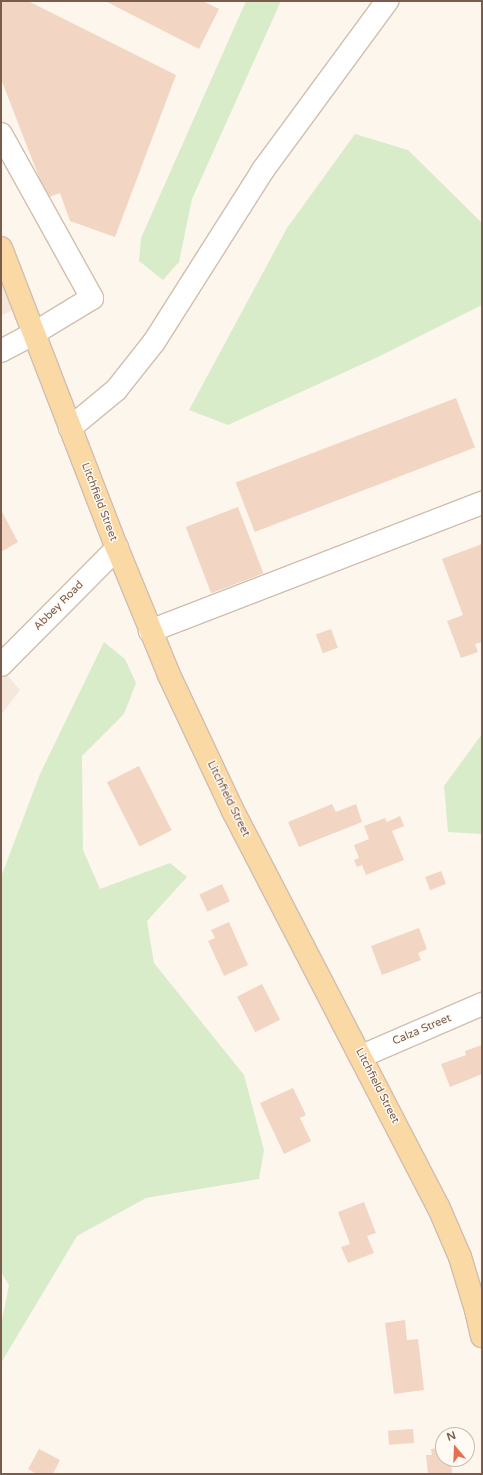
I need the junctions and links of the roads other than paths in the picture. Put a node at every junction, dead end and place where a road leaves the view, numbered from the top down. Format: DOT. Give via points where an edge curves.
graph roads {
  1 [pos="387,1"];
  2 [pos="1,134"];
  3 [pos="1,248"];
  4 [pos="33,334"];
  5 [pos="1,351"];
  6 [pos="70,428"];
  7 [pos="482,503"];
  8 [pos="117,548"];
  9 [pos="150,631"];
  10 [pos="1,665"];
  11 [pos="482,1004"];
  12 [pos="362,1056"];
  13 [pos="482,1336"];
  1 -- 6 [label="street" via="263,170 154,342 116,390"];
  2 -- 4 [label="street" via="92,298"];
  3 -- 4 [label="main road, Litchfield Street"];
  4 -- 5 [label="street"];
  4 -- 6 [label="main road, Litchfield Street"];
  6 -- 8 [label="main road, Litchfield Street"];
  7 -- 9 [label="street"];
  8 -- 9 [label="main road, Litchfield Street"];
  8 -- 10 [label="street, Abbey Road"];
  9 -- 12 [label="main road, Litchfield Street" via="233,811"];
  11 -- 12 [label="street, Calza Street"];
  12 -- 13 [label="main road, Litchfield Street" via="438,1206 460,1257"];
}
